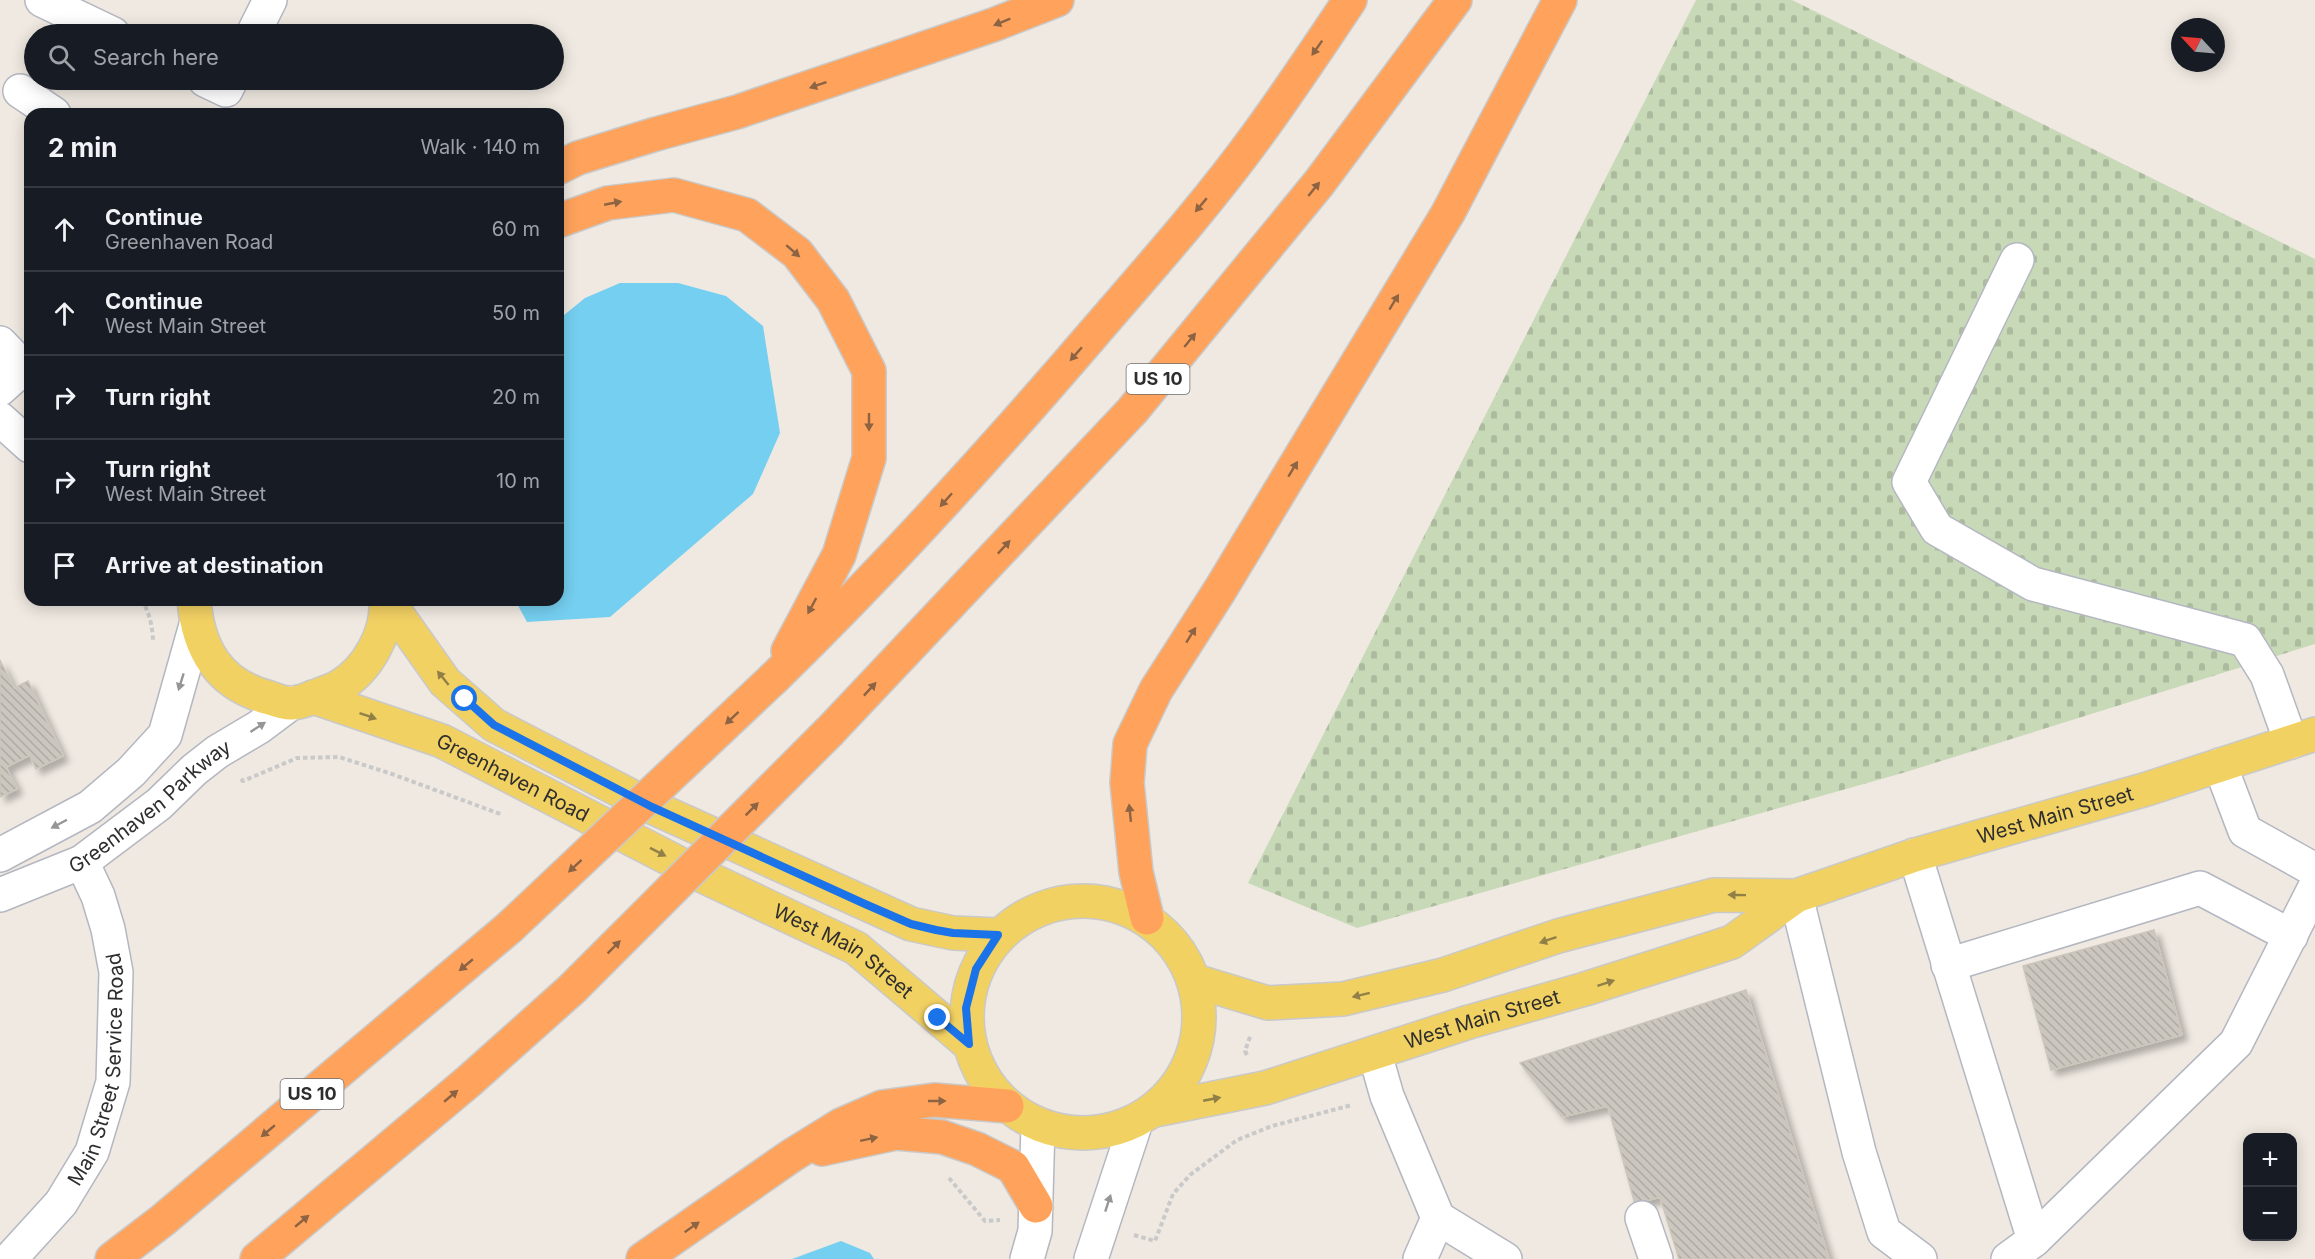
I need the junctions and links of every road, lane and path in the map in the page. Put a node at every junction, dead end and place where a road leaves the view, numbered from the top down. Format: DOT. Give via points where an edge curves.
graph roads {
  1 [pos="42,0"];
  2 [pos="270,0"];
  3 [pos="1057,0"];
  4 [pos="1350,0"];
  5 [pos="1455,0"];
  6 [pos="1560,0"];
  7 [pos="92,24"];
  8 [pos="258,24"];
  9 [pos="20,91"];
  10 [pos="45,108"];
  11 [pos="564,165"];
  12 [pos="564,219"];
  13 [pos="2017,260"];
  14 [pos="0,343"];
  15 [pos="21,373"];
  16 [pos="0,419"];
  17 [pos="24,441"];
  18 [pos="146,606"];
  19 [pos="387,606"];
  20 [pos="390,606"];
  21 [pos="195,613"];
  22 [pos="152,652"];
  23 [pos="774,678"];
  24 [pos="302,700"];
  25 [pos="2303,738"];
  26 [pos="2220,765"];
  27 [pos="0,855"];
  28 [pos="1915,855"];
  29 [pos="82,862"];
  30 [pos="2315,870"];
  31 [pos="705,877"];
  32 [pos="2315,887"];
  33 [pos="0,895"];
  34 [pos="1796,896"];
  35 [pos="1147,918"];
  36 [pos="998,935"];
  37 [pos="2291,936"];
  38 [pos="1948,965"];
  39 [pos="1195,981"];
  40 [pos="1261,1001"];
  41 [pos="969,1044"];
  42 [pos="1375,1054"];
  43 [pos="1259,1089"];
  44 [pos="1388,1096"];
  45 [pos="1007,1106"];
  46 [pos="1146,1116"];
  47 [pos="1038,1125"];
  48 [pos="1272,1126"];
  49 [pos="791,1156"];
  50 [pos="943,1171"];
  51 [pos="1036,1206"];
  52 [pos="1438,1218"];
  53 [pos="1642,1218"];
  54 [pos="985,1221"];
  55 [pos="2034,1240"];
  56 [pos="1155,1241"];
  57 [pos="10,1259"];
  58 [pos="112,1259"];
  59 [pos="257,1259"];
  60 [pos="643,1259"];
  61 [pos="1027,1259"];
  62 [pos="1090,1259"];
  63 [pos="1420,1259"];
  64 [pos="1505,1259"];
  65 [pos="1656,1259"];
  66 [pos="1920,1259"];
  67 [pos="2008,1259"];
  1 -- 7 [label="street"];
  2 -- 8 [label="street"];
  3 -- 11 [label="highway, one-way" via="737,112 634,140"];
  4 -- 23 [label="highway, US 10, one-way" via="1257,135 1134,286 934,514"];
  59 -- 5 [label="highway, US 10, one-way, bridge" via="572,989 830,731 1132,411 1319,183"];
  35 -- 6 [label="highway, one-way" via="1136,872 1128,795 1130,744 1156,690 1448,213"];
  9 -- 10 [label="street"];
  12 -- 23 [label="highway, one-way" via="608,203 674,195 747,215 798,253 833,300 869,371 869,458 839,555"];
  13 -- 25 [label="street" via="1909,482 1937,529 2033,584 2245,640"];
  14 -- 15 [label="street"];
  16 -- 17 [label="street"];
  18 -- 22 [label="path" via="153,634"];
  19 -- 24 [label="main road, Greenhaven Road" via="379,640 363,666 340,686"];
  36 -- 20 [label="main road, Greenhaven Road, one-way" via="953,933 911,924 652,807 494,725 445,682"];
  21 -- 24 [label="main road, Greenhaven Road" via="204,648 236,684 258,695"];
  21 -- 27 [label="street, Greenhaven Parkway, one-way" via="165,735 131,772 90,807"];
  23 -- 58 [label="highway, US 10, one-way, bridge" via="510,927"];
  29 -- 24 [label="street, Greenhaven Parkway, one-way" via="159,804 217,752"];
  24 -- 31 [label="main road, Greenhaven Road, one-way" via="442,741"];
  25 -- 26 [label="main road, West Main Street"];
  26 -- 28 [label="main road, West Main Street"];
  26 -- 30 [label="street" via="2245,831"];
  28 -- 34 [label="main road, West Main Street"];
  28 -- 38 [label="street"];
  29 -- 33 [label="street, Greenhaven Parkway"];
  29 -- 57 [label="street, Main Street Service Road" via="105,918 116,972 113,1082 92,1152 61,1203"];
  31 -- 41 [label="main road, West Main Street" via="856,948"];
  32 -- 37 [label="street"];
  34 -- 40 [label="main road, West Main Street, one-way" via="1714,895 1558,936 1443,975 1344,999"];
  42 -- 34 [label="main road, West Main Street, one-way" via="1732,942"];
  34 -- 66 [label="street" via="1859,1152 1884,1232"];
  35 -- 36 [label="main road" via="1109,902 1069,900 1031,912"];
  35 -- 39 [label="main road" via="1176,945"];
  36 -- 41 [label="main road" via="976,969 966,1008"];
  37 -- 38 [label="street" via="2200,888"];
  37 -- 55 [label="street" via="2236,1043"];
  38 -- 55 [label="street"];
  39 -- 40 [label="main road, West Main Street"];
  39 -- 46 [label="main road" via="1200,1021 1191,1060 1172,1092"];
  40 -- 43 [label="path" via="1245,1051"];
  41 -- 45 [label="main road, West Main Street" via="983,1078"];
  42 -- 43 [label="main road, West Main Street"];
  42 -- 44 [label="street"];
  46 -- 43 [label="main road, West Main Street, one-way"];
  43 -- 48 [label="path"];
  44 -- 48 [label="path"];
  44 -- 52 [label="street"];
  45 -- 47 [label="main road, West Main Street"];
  49 -- 45 [label="highway, one-way" via="841,1125 882,1107 934,1100"];
  46 -- 47 [label="main road, West Main Street" via="1110,1130 1074,1133"];
  62 -- 46 [label="street, one-way"];
  47 -- 51 [label="street"];
  48 -- 56 [label="path" via="1237,1140 1190,1174 1173,1194"];
  49 -- 51 [label="highway, one-way" via="896,1133 942,1137 1013,1167"];
  60 -- 49 [label="highway, one-way"];
  50 -- 54 [label="path"];
  51 -- 61 [label="street" via="1035,1231"];
  52 -- 63 [label="street"];
  52 -- 64 [label="street"];
  53 -- 65 [label="street"];
  55 -- 67 [label="street"];
}
